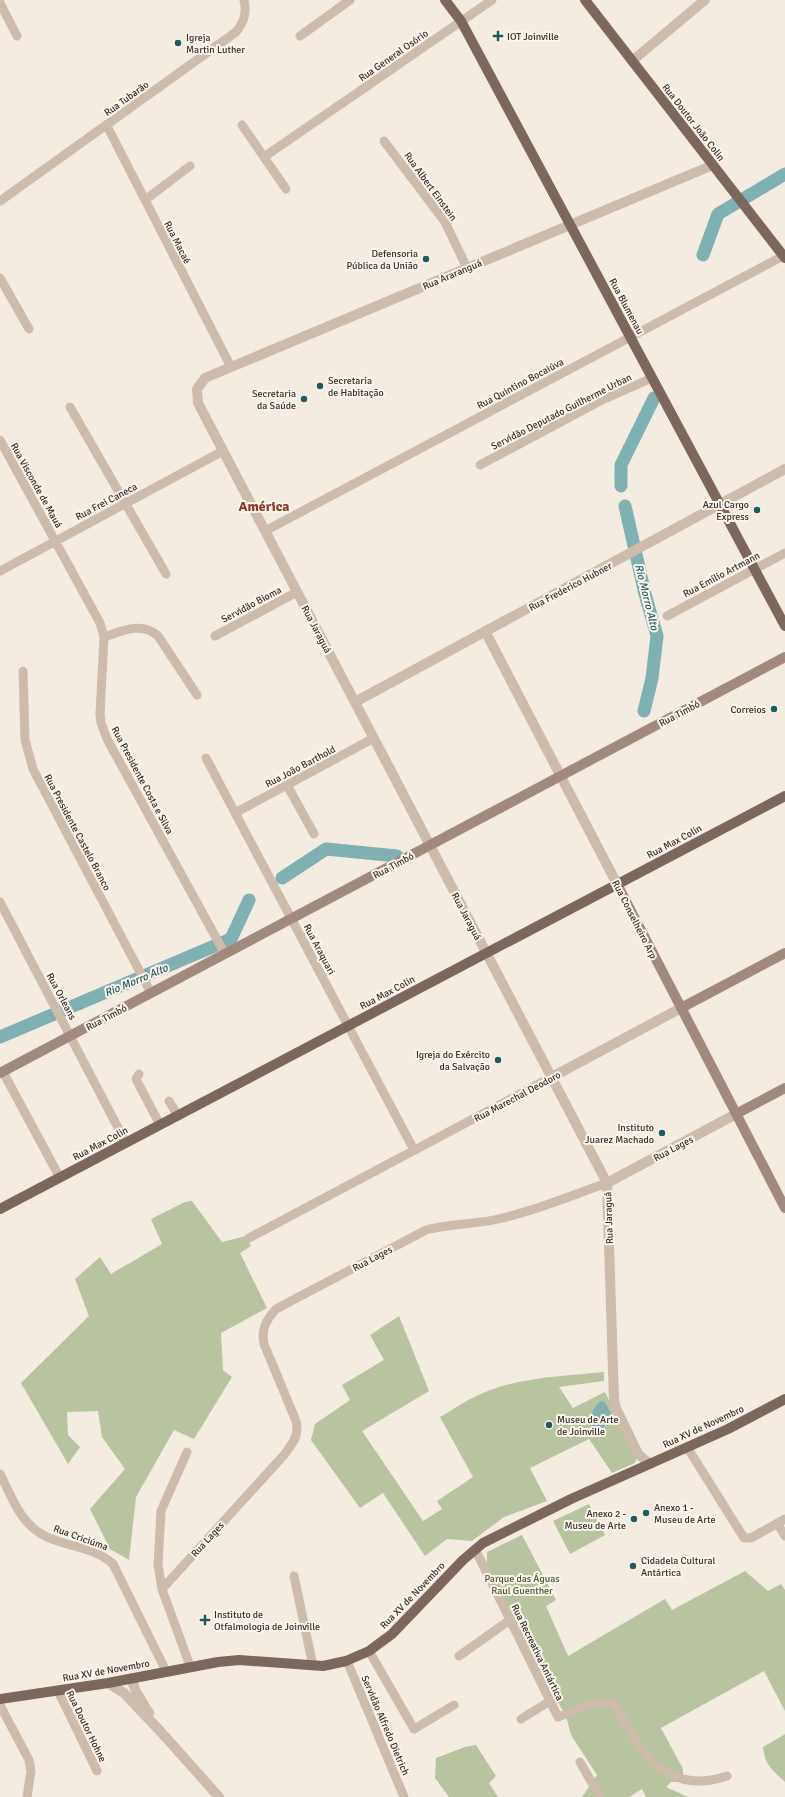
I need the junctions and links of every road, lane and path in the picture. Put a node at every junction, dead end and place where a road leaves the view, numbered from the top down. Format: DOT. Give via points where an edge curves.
graph roads {
  1 [pos="244,0"];
  2 [pos="350,0"];
  3 [pos="445,0"];
  4 [pos="492,0"];
  5 [pos="585,0"];
  6 [pos="705,0"];
  7 [pos="0,3"];
  8 [pos="461,21"];
  9 [pos="17,36"];
  10 [pos="300,36"];
  11 [pos="632,61"];
  12 [pos="242,125"];
  13 [pos="107,126"];
  14 [pos="384,141"];
  15 [pos="264,157"];
  16 [pos="713,165"];
  17 [pos="190,166"];
  18 [pos="286,188"];
  19 [pos="144,200"];
  20 [pos="0,202"];
  21 [pos="570,225"];
  22 [pos="784,257"];
  23 [pos="467,268"];
  24 [pos="0,278"];
  25 [pos="29,329"];
  26 [pos="630,338"];
  27 [pos="231,367"];
  28 [pos="652,378"];
  29 [pos="197,389"];
  30 [pos="70,407"];
  31 [pos="0,440"];
  32 [pos="223,451"];
  33 [pos="480,465"];
  34 [pos="785,469"];
  35 [pos="125,503"];
  36 [pos="720,504"];
  37 [pos="265,531"];
  38 [pos="55,541"];
  39 [pos="785,553"];
  40 [pos="754,569"];
  41 [pos="0,571"];
  42 [pos="166,574"];
  43 [pos="297,592"];
  44 [pos="667,616"];
  45 [pos="785,626"];
  46 [pos="485,631"];
  47 [pos="215,636"];
  48 [pos="104,637"];
  49 [pos="785,656"];
  50 [pos="23,671"];
  51 [pos="197,695"];
  52 [pos="355,702"];
  53 [pos="374,738"];
  54 [pos="206,758"];
  55 [pos="561,776"];
  56 [pos="287,786"];
  57 [pos="785,796"];
  58 [pos="235,813"];
  59 [pos="314,834"];
  60 [pos="430,845"];
  61 [pos="617,884"];
  62 [pos="0,902"];
  63 [pos="291,919"];
  64 [pos="224,951"];
  65 [pos="486,953"];
  66 [pos="785,953"];
  67 [pos="149,989"];
  68 [pos="681,1008"];
  69 [pos="348,1026"];
  70 [pos="70,1036"];
  71 [pos="2,1072"];
  72 [pos="139,1074"];
  73 [pos="552,1077"];
  74 [pos="785,1088"];
  75 [pos="169,1101"];
  76 [pos="736,1114"];
  77 [pos="178,1116"];
  78 [pos="160,1125"];
  79 [pos="126,1143"];
  80 [pos="414,1150"];
  81 [pos="60,1178"];
  82 [pos="607,1183"];
  83 [pos="784,1203"];
  84 [pos="0,1209"];
  85 [pos="249,1238"];
  86 [pos="785,1399"];
  87 [pos="688,1448"];
  88 [pos="187,1452"];
  89 [pos="650,1464"];
  90 [pos="0,1474"];
  91 [pos="781,1521"];
  92 [pos="785,1536"];
  93 [pos="475,1549"];
  94 [pos="294,1576"];
  95 [pos="162,1589"];
  96 [pos="510,1620"];
  97 [pos="369,1652"];
  98 [pos="459,1656"];
  99 [pos="347,1661"];
  100 [pos="190,1666"];
  101 [pos="313,1666"];
  102 [pos="166,1671"];
  103 [pos="131,1678"];
  104 [pos="108,1682"];
  105 [pos="58,1691"];
  106 [pos="0,1699"];
  107 [pos="550,1700"];
  108 [pos="0,1705"];
  109 [pos="454,1705"];
  110 [pos="521,1719"];
  111 [pos="161,1732"];
  112 [pos="580,1762"];
  113 [pos="97,1771"];
  114 [pos="726,1776"];
  115 [pos="659,1778"];
  116 [pos="703,1790"];
  117 [pos="28,1797"];
  118 [pos="219,1797"];
  119 [pos="404,1797"];
  120 [pos="600,1797"];
  1 -- 13 [label="street, Rua Tubarão" via="246,14 243,24 236,32"];
  2 -- 10 [label="street"];
  3 -- 8 [label="main road, Rua Blumenau"];
  4 -- 8 [label="street, Rua General Osório"];
  5 -- 11 [label="main road, Rua Doutor João Colin"];
  6 -- 11 [label="street"];
  7 -- 9 [label="street"];
  8 -- 15 [label="street, Rua General Osório"];
  8 -- 21 [label="main road, Rua Blumenau"];
  11 -- 16 [label="main road, Rua Doutor João Colin"];
  12 -- 15 [label="street"];
  13 -- 19 [label="street, Rua Macaé"];
  13 -- 20 [label="street, Rua Tubarão"];
  14 -- 23 [label="street, Rua Albert Einstein" via="445,222"];
  15 -- 18 [label="street"];
  16 -- 21 [label="street, Rua Araranguá"];
  16 -- 22 [label="main road, Rua Doutor João Colin"];
  17 -- 19 [label="street"];
  19 -- 27 [label="street, Rua Macaé"];
  21 -- 23 [label="street, Rua Araranguá"];
  21 -- 26 [label="main road, Rua Blumenau"];
  22 -- 26 [label="street, Rua Quintino Bocaiúva"];
  23 -- 27 [label="street, Rua Araranguá"];
  24 -- 25 [label="street"];
  26 -- 28 [label="main road, Rua Blumenau"];
  26 -- 37 [label="street, Rua Quintino Bocaiúva"];
  27 -- 29 [label="street, Rua Araranguá" via="205,378"];
  28 -- 33 [label="street, Servidão Deputado Guilherme Urban" via="600,401"];
  28 -- 36 [label="main road, Rua Blumenau"];
  29 -- 32 [label="street, Rua Jaraguá" via="198,403"];
  30 -- 35 [label="street"];
  31 -- 38 [label="street, Rua Visconde de Mauá"];
  32 -- 35 [label="street, Rua Frei Caneca"];
  32 -- 37 [label="street, Rua Jaraguá"];
  34 -- 36 [label="street, Rua Frederico Hubner"];
  35 -- 38 [label="street, Rua Frei Caneca"];
  35 -- 42 [label="street"];
  36 -- 40 [label="main road, Rua Blumenau"];
  36 -- 46 [label="street, Rua Frederico Hubner"];
  37 -- 43 [label="street, Rua Jaraguá"];
  38 -- 41 [label="street, Rua Frei Caneca"];
  38 -- 48 [label="street, Rua Presidente Costa e Silva" via="100,623"];
  39 -- 40 [label="street, Rua Emílio Artmann"];
  40 -- 44 [label="street, Rua Emílio Artmann"];
  40 -- 45 [label="main road, Rua Blumenau"];
  43 -- 47 [label="street, Servidão Bioma"];
  43 -- 52 [label="street, Rua Jaraguá"];
  46 -- 52 [label="street, Rua Frederico Hubner"];
  46 -- 55 [label="street, Rua Conselheiro Arp"];
  48 -- 51 [label="street" via="135,628 152,630"];
  48 -- 64 [label="street, Rua Presidente Costa e Silva" via="100,714 103,730"];
  49 -- 55 [label="main road, Rua Timbó"];
  50 -- 67 [label="street, Rua Presidente Castelo Branco" via="24,740 33,769"];
  52 -- 53 [label="street, Rua Jaraguá"];
  53 -- 56 [label="street, Rua João Barthold"];
  53 -- 60 [label="street, Rua Jaraguá"];
  54 -- 58 [label="street, Rua Araquari"];
  55 -- 60 [label="main road, Rua Timbó"];
  55 -- 61 [label="street, Rua Conselheiro Arp"];
  56 -- 58 [label="street, Rua João Barthold"];
  56 -- 59 [label="street"];
  57 -- 61 [label="main road, Rua Max Colin"];
  58 -- 63 [label="street, Rua Araquari"];
  60 -- 63 [label="main road, Rua Timbó"];
  60 -- 65 [label="street, Rua Jaraguá"];
  61 -- 65 [label="main road, Rua Max Colin"];
  61 -- 68 [label="main road, Rua Conselheiro Arp"];
  62 -- 70 [label="street, Rua Orleans"];
  63 -- 64 [label="main road, Rua Timbó"];
  63 -- 69 [label="street, Rua Araquari"];
  64 -- 67 [label="main road, Rua Timbó"];
  65 -- 69 [label="main road, Rua Max Colin"];
  65 -- 73 [label="street, Rua Jaraguá"];
  66 -- 68 [label="main road, Rua Marechal Deodoro"];
  67 -- 70 [label="main road, Rua Timbó"];
  68 -- 73 [label="street, Rua Marechal Deodoro"];
  68 -- 76 [label="main road, Rua Conselheiro Arp"];
  69 -- 77 [label="main road, Rua Max Colin"];
  69 -- 80 [label="street, Rua Araquari"];
  70 -- 71 [label="main road, Rua Timbó"];
  70 -- 79 [label="street, Rua Orleans"];
  71 -- 81 [label="street"];
  72 -- 78 [label="street" via="136,1079"];
  73 -- 80 [label="street, Rua Marechal Deodoro"];
  73 -- 82 [label="street, Rua Jaraguá"];
  74 -- 76 [label="main road, Rua Lages"];
  75 -- 77 [label="street"];
  76 -- 82 [label="street, Rua Lages"];
  76 -- 83 [label="main road, Rua Conselheiro Arp"];
  77 -- 78 [label="main road, Rua Max Colin"];
  78 -- 79 [label="main road, Rua Max Colin"];
  79 -- 81 [label="main road, Rua Max Colin"];
  80 -- 85 [label="street, Rua Marechal Deodoro"];
  81 -- 84 [label="main road, Rua Max Colin"];
  82 -- 89 [label="street, Rua Jaraguá" via="614,1400 638,1454"];
  82 -- 95 [label="street, Rua Lages" via="504,1218 426,1230 276,1308 264,1325 262,1335 296,1421 296,1436 284,1455"];
  86 -- 87 [label="main road, Rua XV de Novembro"];
  87 -- 89 [label="main road, Rua XV de Novembro"];
  87 -- 91 [label="street" via="744,1538 750,1538"];
  88 -- 95 [label="street" via="161,1511 158,1565"];
  89 -- 93 [label="main road, Rua XV de Novembro" via="571,1499"];
  90 -- 102 [label="street, Rua Criciúma" via="21,1514 32,1528 45,1536 104,1557 113,1564"];
  91 -- 92 [label="street"];
  93 -- 96 [label="street, Rua Recreativa Antártica"];
  93 -- 97 [label="main road, Rua XV de Novembro" via="400,1627"];
  94 -- 101 [label="street"];
  95 -- 100 [label="street"];
  96 -- 98 [label="street"];
  96 -- 107 [label="street, Rua Recreativa Antártica"];
  97 -- 99 [label="main road, Rua XV de Novembro"];
  97 -- 109 [label="street" via="414,1729"];
  99 -- 101 [label="main road, Rua XV de Novembro"];
  99 -- 119 [label="street, Servidão Alfredo Dietrich"];
  100 -- 101 [label="main road, Rua XV de Novembro" via="238,1660"];
  100 -- 102 [label="main road, Rua XV de Novembro"];
  102 -- 103 [label="main road, Rua XV de Novembro"];
  103 -- 104 [label="main road, Rua XV de Novembro"];
  103 -- 111 [label="street" via="136,1692"];
  104 -- 105 [label="main road, Rua XV de Novembro"];
  104 -- 111 [label="street" via="124,1693"];
  105 -- 106 [label="main road, Rua XV de Novembro"];
  105 -- 113 [label="street, Rua Doutor Hohne"];
  107 -- 110 [label="street"];
  107 -- 115 [label="street, Rua Recreativa Antártica" via="558,1717 599,1702 612,1702 641,1753"];
  108 -- 117 [label="street" via="29,1760 32,1771"];
  111 -- 118 [label="street"];
  112 -- 120 [label="street"];
  114 -- 116 [label="street"];
}
